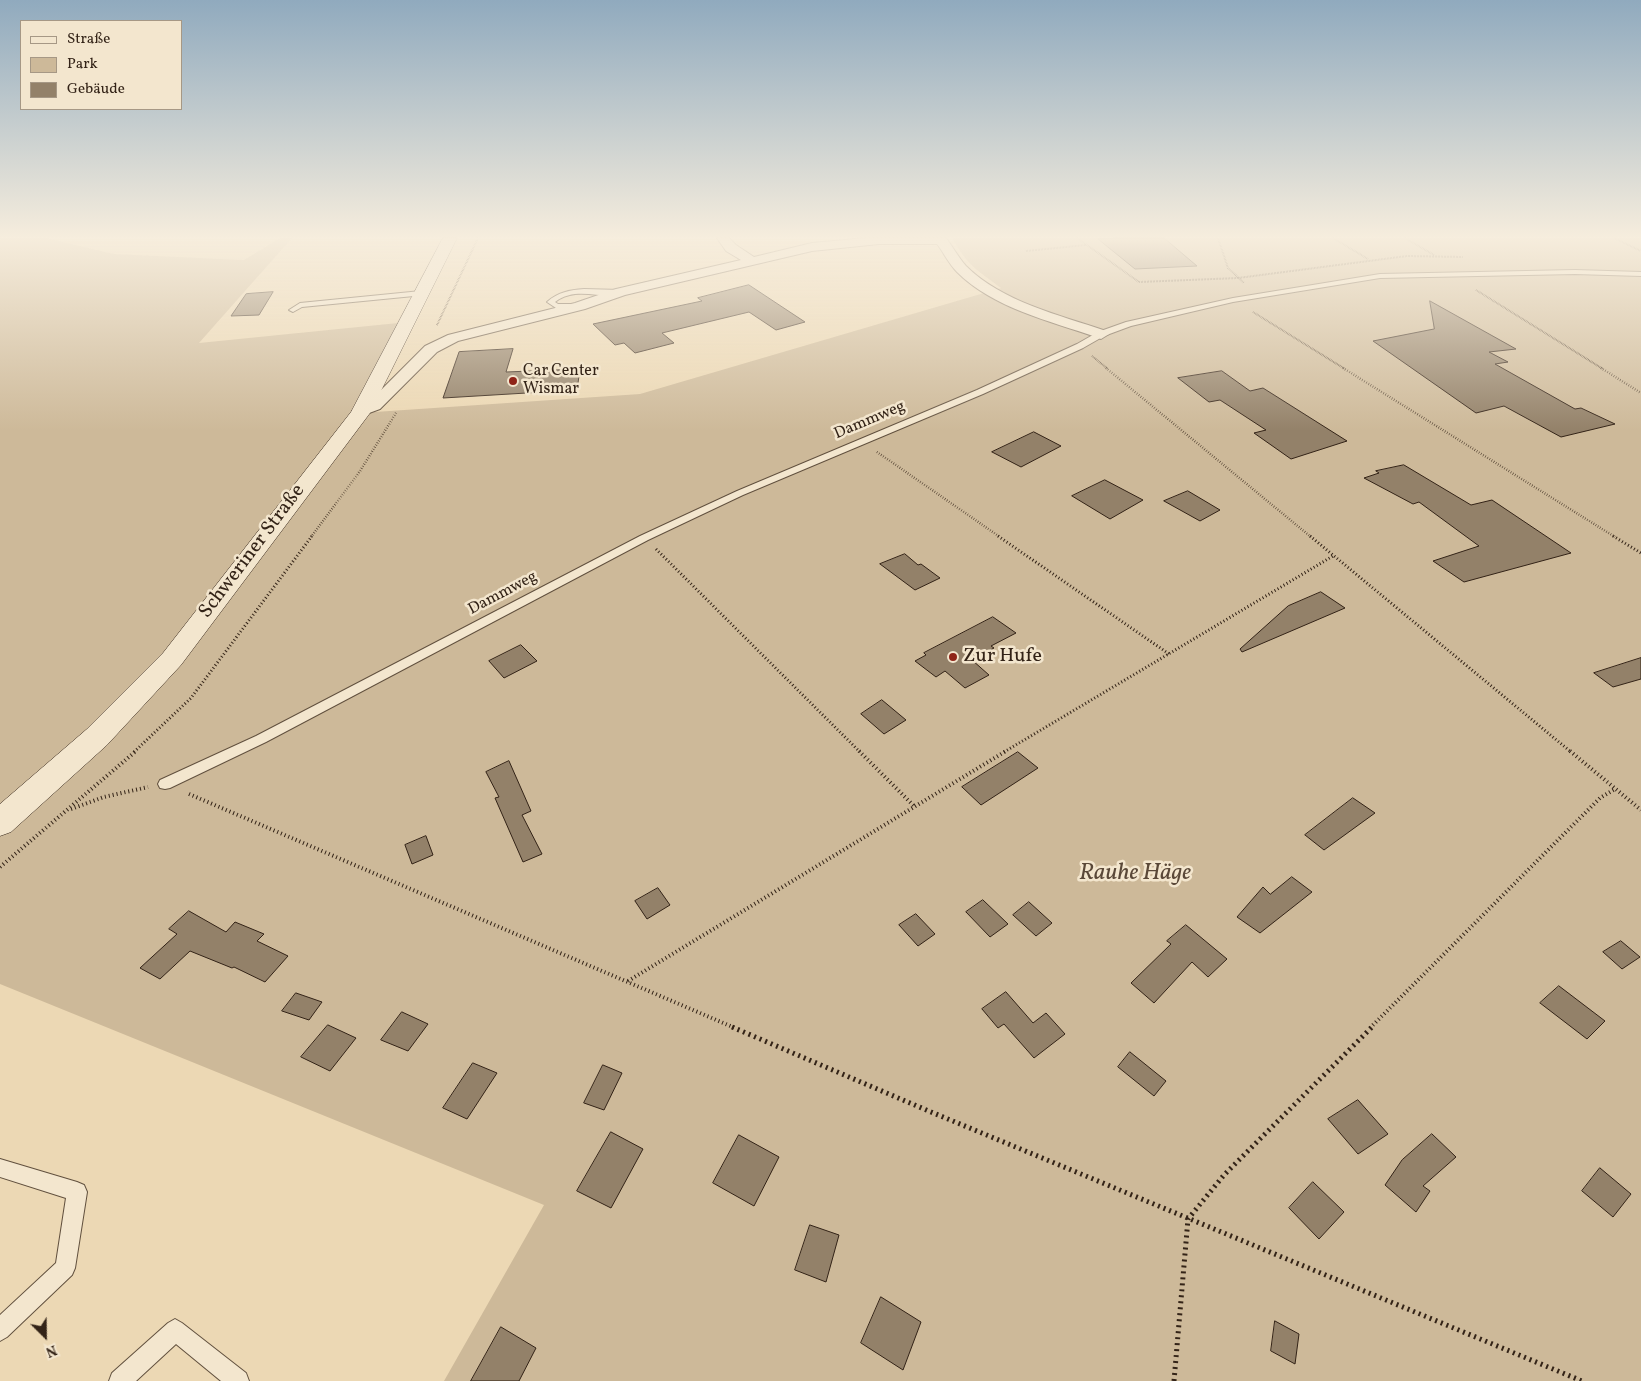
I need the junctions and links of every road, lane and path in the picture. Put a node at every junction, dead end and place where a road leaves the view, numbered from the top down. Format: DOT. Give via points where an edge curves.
graph roads {
  1 [pos="326,302"];
  2 [pos="416,302"];
  3 [pos="575,302"];
  4 [pos="1022,302"];
  5 [pos="1222,302"];
  6 [pos="1237,302"];
  7 [pos="1497,302"];
  8 [pos="294,310"];
  9 [pos="1101,334"];
  10 [pos="1080,346"];
  11 [pos="1641,393"];
  12 [pos="361,411"];
  13 [pos="862,442"];
  14 [pos="644,538"];
  15 [pos="1641,553"];
  16 [pos="1333,556"];
  17 [pos="1169,654"];
  18 [pos="165,784"];
  19 [pos="1615,788"];
  20 [pos="914,806"];
  21 [pos="71,809"];
  22 [pos="1641,810"];
  23 [pos="0,823"];
  24 [pos="628,982"];
  25 [pos="0,1168"];
  26 [pos="1188,1219"];
  27 [pos="0,1330"];
  28 [pos="120,1381"];
  29 [pos="238,1381"];
  30 [pos="1174,1381"];
  31 [pos="1582,1381"];
  1 -- 8 [label="lane" via="300,305"];
  2 -- 12 [label="main road, Schweriner Straße"];
  3 -- 12 [label="street" via="453,338 431,348 383,398"];
  4 -- 9 [label="street"];
  5 -- 9 [label="lane, Dammweg" via="1150,318"];
  6 -- 15 [label="path"];
  7 -- 11 [label="path"];
  9 -- 10 [label="lane, Dammweg"];
  10 -- 13 [label="lane, Dammweg"];
  10 -- 16 [label="path"];
  12 -- 23 [label="main road, Schweriner Straße" via="172,659 97,737"];
  13 -- 14 [label="lane, Dammweg"];
  13 -- 17 [label="path"];
  14 -- 18 [label="lane, Dammweg" via="261,739"];
  14 -- 20 [label="path"];
  16 -- 17 [label="path"];
  16 -- 19 [label="path"];
  17 -- 20 [label="path"];
  18 -- 21 [label="path" via="104,797"];
  18 -- 24 [label="path"];
  19 -- 22 [label="path"];
  19 -- 26 [label="path" via="1600,798 1238,1161"];
  20 -- 24 [label="path"];
  24 -- 26 [label="path"];
  25 -- 27 [label="lane" via="77,1192 65,1268"];
  26 -- 30 [label="path"];
  26 -- 31 [label="path"];
  28 -- 29 [label="lane" via="175,1330"];
}
